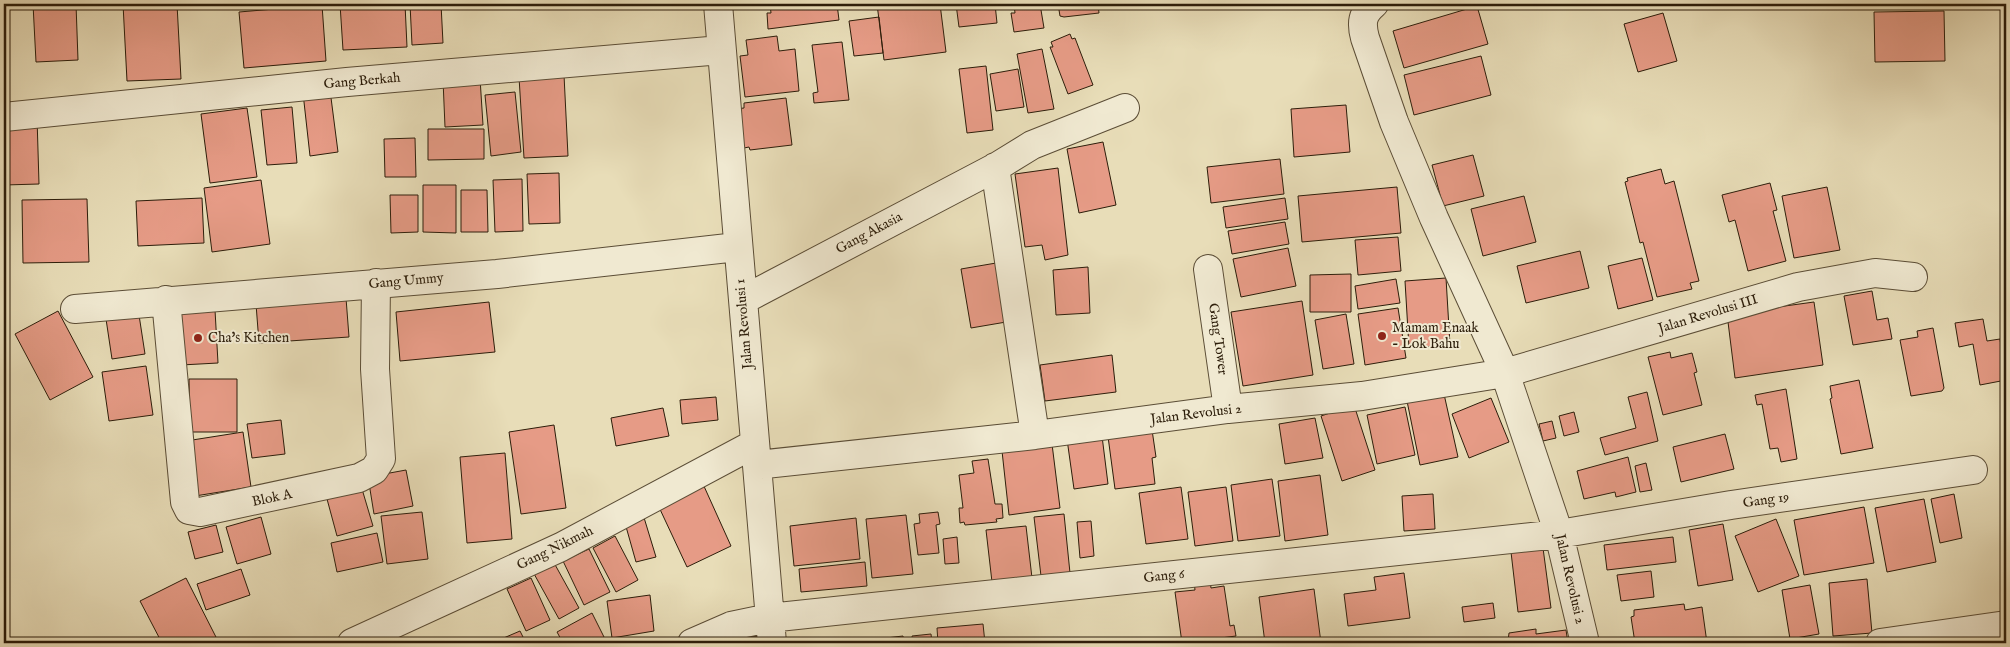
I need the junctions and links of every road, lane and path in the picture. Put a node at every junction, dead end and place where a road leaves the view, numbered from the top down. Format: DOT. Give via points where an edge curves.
graph roads {
  1 [pos="718,4"];
  2 [pos="1374,4"];
  3 [pos="721,50"];
  4 [pos="1125,108"];
  5 [pos="4,117"];
  6 [pos="995,167"];
  7 [pos="737,247"];
  8 [pos="1208,269"];
  9 [pos="1913,278"];
  10 [pos="376,283"];
  11 [pos="166,300"];
  12 [pos="742,300"];
  13 [pos="75,309"];
  14 [pos="1505,373"];
  15 [pos="1228,409"];
  16 [pos="1036,435"];
  17 [pos="755,454"];
  18 [pos="1974,470"];
  19 [pos="1559,534"];
  20 [pos="2006,625"];
  21 [pos="771,631"];
  22 [pos="352,643"];
  23 [pos="692,643"];
  24 [pos="1585,643"];
  25 [pos="1880,643"];
  1 -- 3 [label="street, Jalan Revolusi 1"];
  2 -- 14 [label="street, Jalan Revolusi 2" via="1366,11 1362,24 1394,122"];
  3 -- 5 [label="street, Gang Berkah" via="347,82"];
  3 -- 7 [label="street, Jalan Revolusi 1"];
  4 -- 6 [label="street, Gang Akasia" via="1032,145"];
  6 -- 12 [label="street, Gang Akasia"];
  6 -- 16 [label="street"];
  7 -- 10 [label="street, Gang Ummy" via="497,274"];
  7 -- 12 [label="street, Jalan Revolusi 1"];
  8 -- 15 [label="street, Gang Tower"];
  9 -- 14 [label="street, Jalan Revolusi III" via="1875,273 1798,286"];
  10 -- 11 [label="street, Gang Ummy"];
  10 -- 11 [label="street, Blok A" via="375,369 382,459 374,470 359,478 200,512 190,510 185,502"];
  11 -- 13 [label="street, Gang Ummy"];
  12 -- 17 [label="street, Jalan Revolusi 1"];
  14 -- 15 [label="street, Jalan Revolusi 2" via="1362,396"];
  14 -- 19 [label="street, Jalan Revolusi 2"];
  15 -- 16 [label="street, Jalan Revolusi 2"];
  16 -- 17 [label="street, Jalan Revolusi 2" via="887,450"];
  17 -- 21 [label="street, Jalan Revolusi 1"];
  17 -- 22 [label="street, Gang Nikmah"];
  18 -- 19 [label="street, Gang 19"];
  19 -- 21 [label="street, Gang 6"];
  19 -- 24 [label="street, Jalan Revolusi 2"];
  20 -- 25 [label="street"];
  21 -- 23 [label="street, Gang 6" via="731,626"];
}
